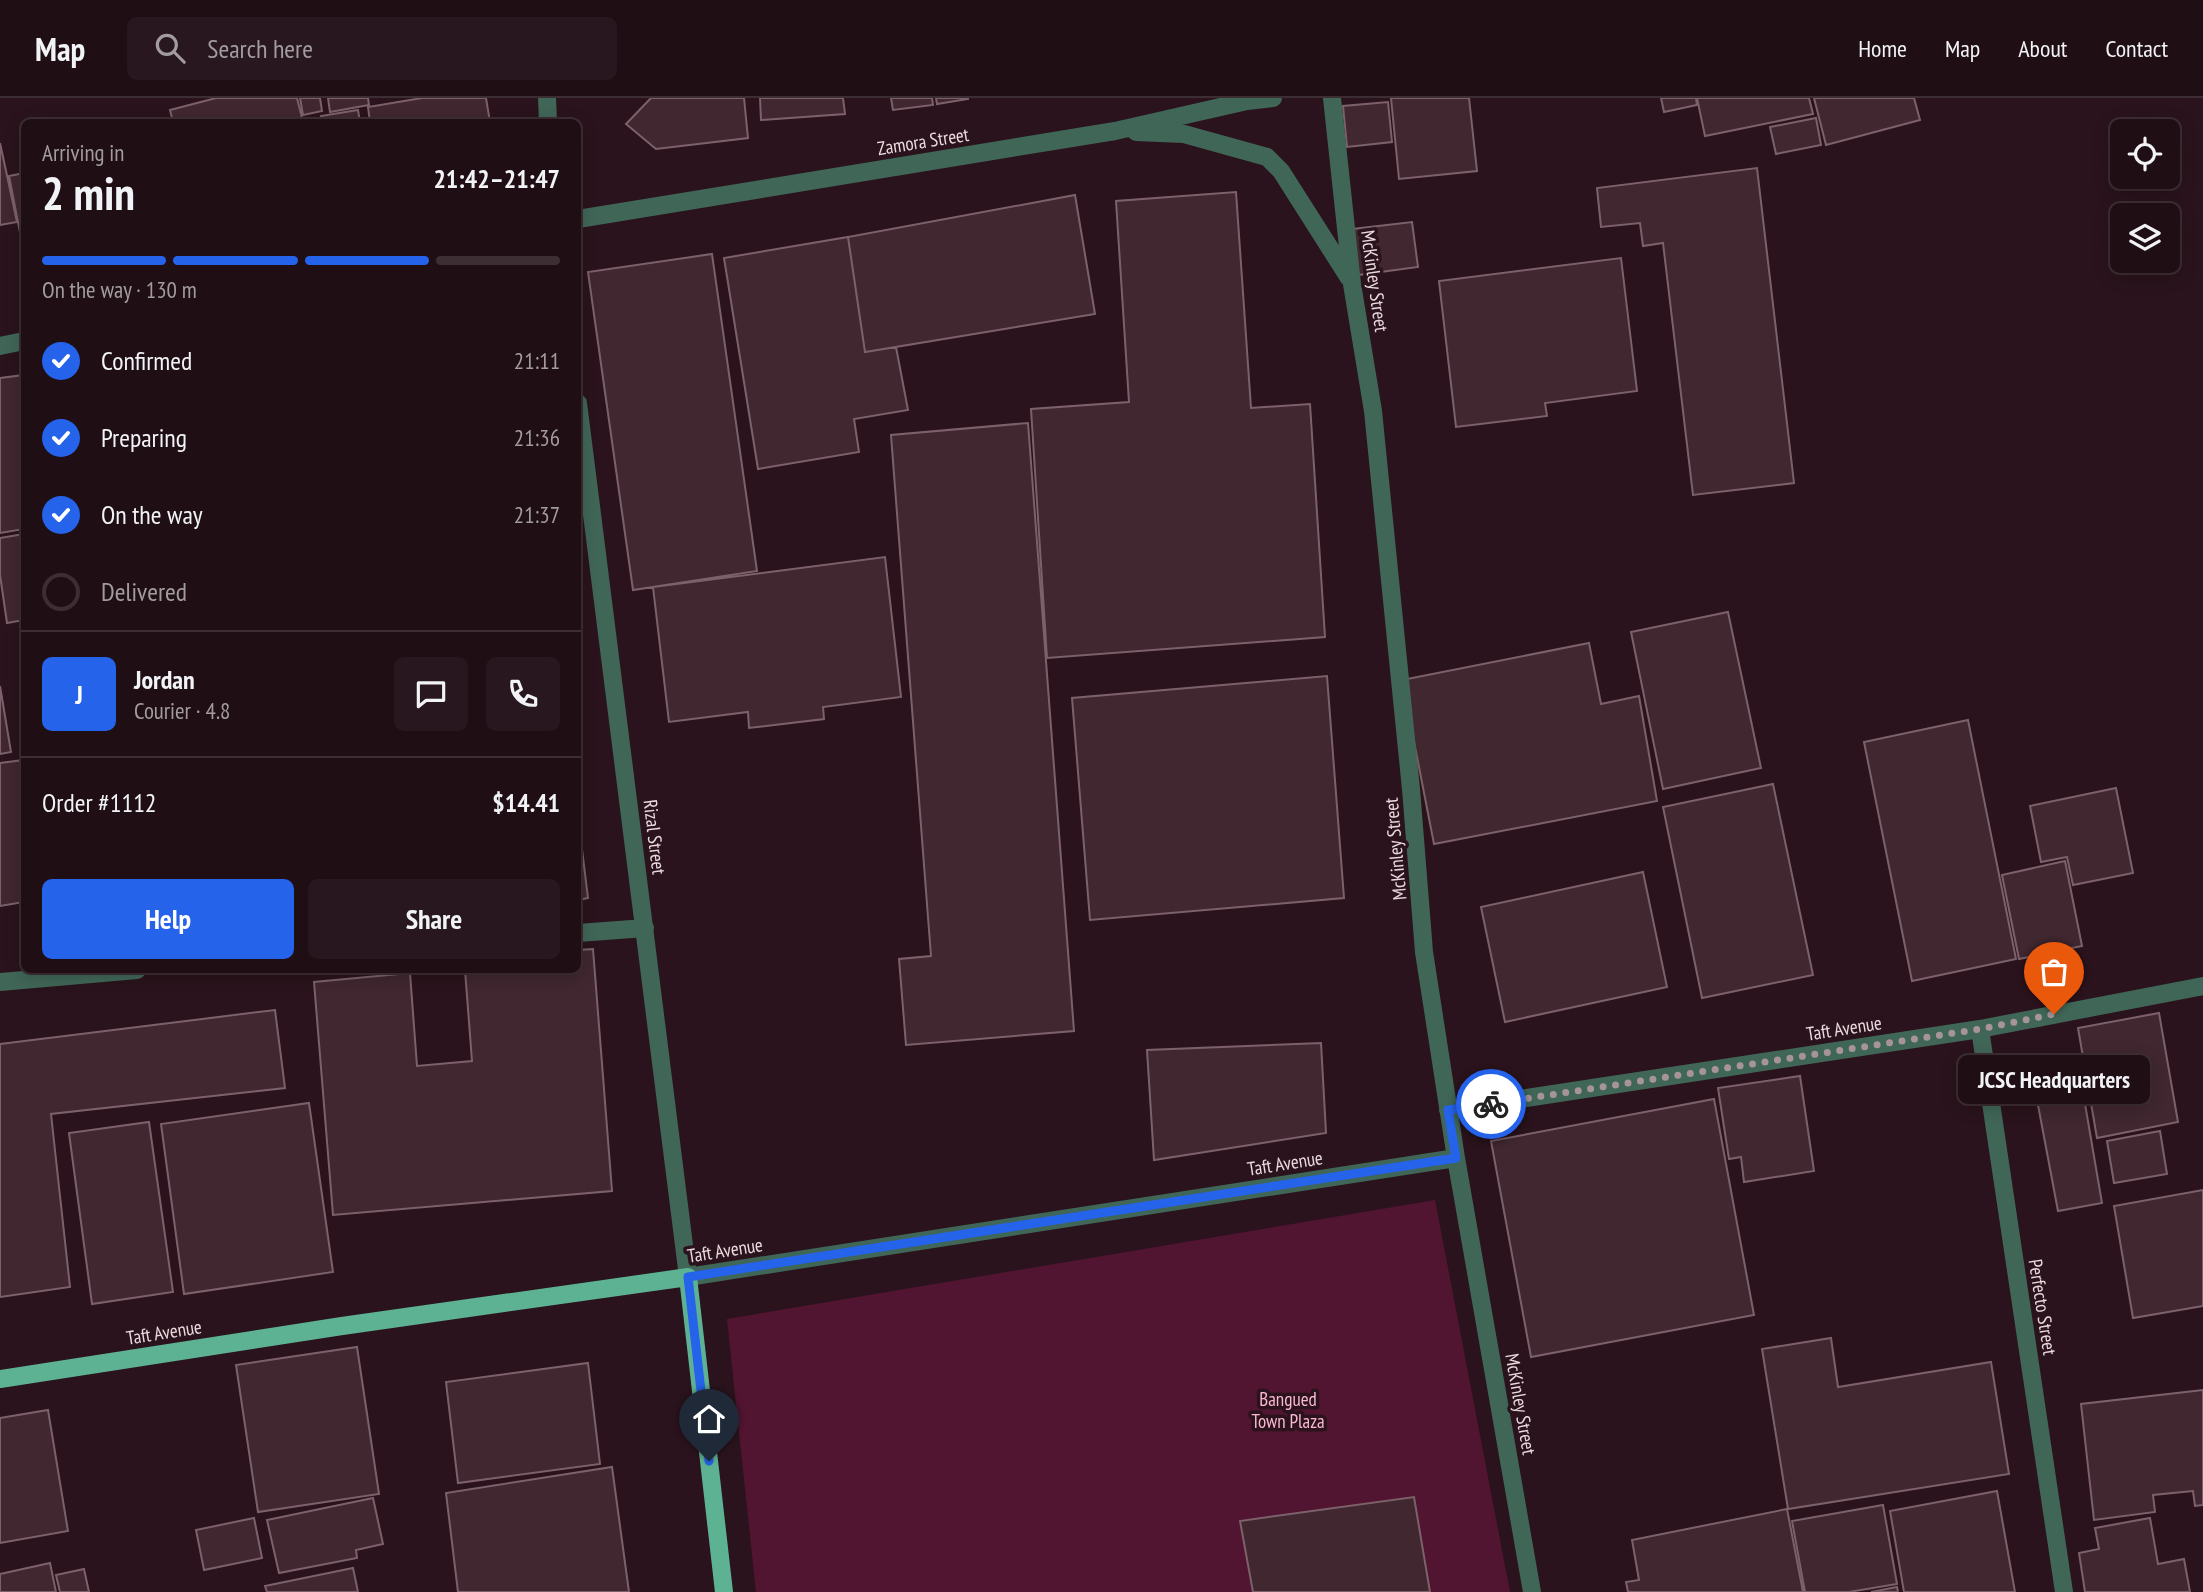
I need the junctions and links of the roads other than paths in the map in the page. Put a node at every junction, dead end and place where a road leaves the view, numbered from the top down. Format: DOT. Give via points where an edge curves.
graph roads {
  1 [pos="547,98"];
  2 [pos="1273,98"];
  3 [pos="1332,98"];
  4 [pos="548,119"];
  5 [pos="1115,131"];
  6 [pos="581,219"];
  7 [pos="1352,284"];
  8 [pos="21,342"];
  9 [pos="0,346"];
  10 [pos="581,427"];
  11 [pos="645,928"];
  12 [pos="581,933"];
  13 [pos="103,973"];
  14 [pos="0,982"];
  15 [pos="2203,986"];
  16 [pos="1980,1029"];
  17 [pos="1448,1110"];
  18 [pos="1456,1158"];
  19 [pos="688,1277"];
  20 [pos="0,1379"];
  21 [pos="724,1592"];
  22 [pos="1532,1592"];
  23 [pos="2064,1592"];
  1 -- 4 [label="street"];
  2 -- 5 [label="street, Zamora Street"];
  3 -- 7 [label="street, McKinley Street"];
  5 -- 6 [label="street, Zamora Street"];
  5 -- 7 [label="street" via="1184,134 1267,157 1281,171"];
  7 -- 17 [label="street, McKinley Street" via="1373,411 1424,952"];
  8 -- 9 [label="street"];
  10 -- 11 [label="street, Rizal Street"];
  11 -- 12 [label="street"];
  11 -- 19 [label="street, Rizal Street"];
  13 -- 14 [label="street"];
  15 -- 16 [label="street, Taft Avenue"];
  16 -- 17 [label="street, Taft Avenue"];
  16 -- 23 [label="street, Perfecto Street"];
  17 -- 18 [label="street, McKinley Street"];
  18 -- 19 [label="street, Taft Avenue"];
  18 -- 22 [label="street, McKinley Street"];
  19 -- 20 [label="main road, Taft Avenue"];
  19 -- 21 [label="main road"];
}
